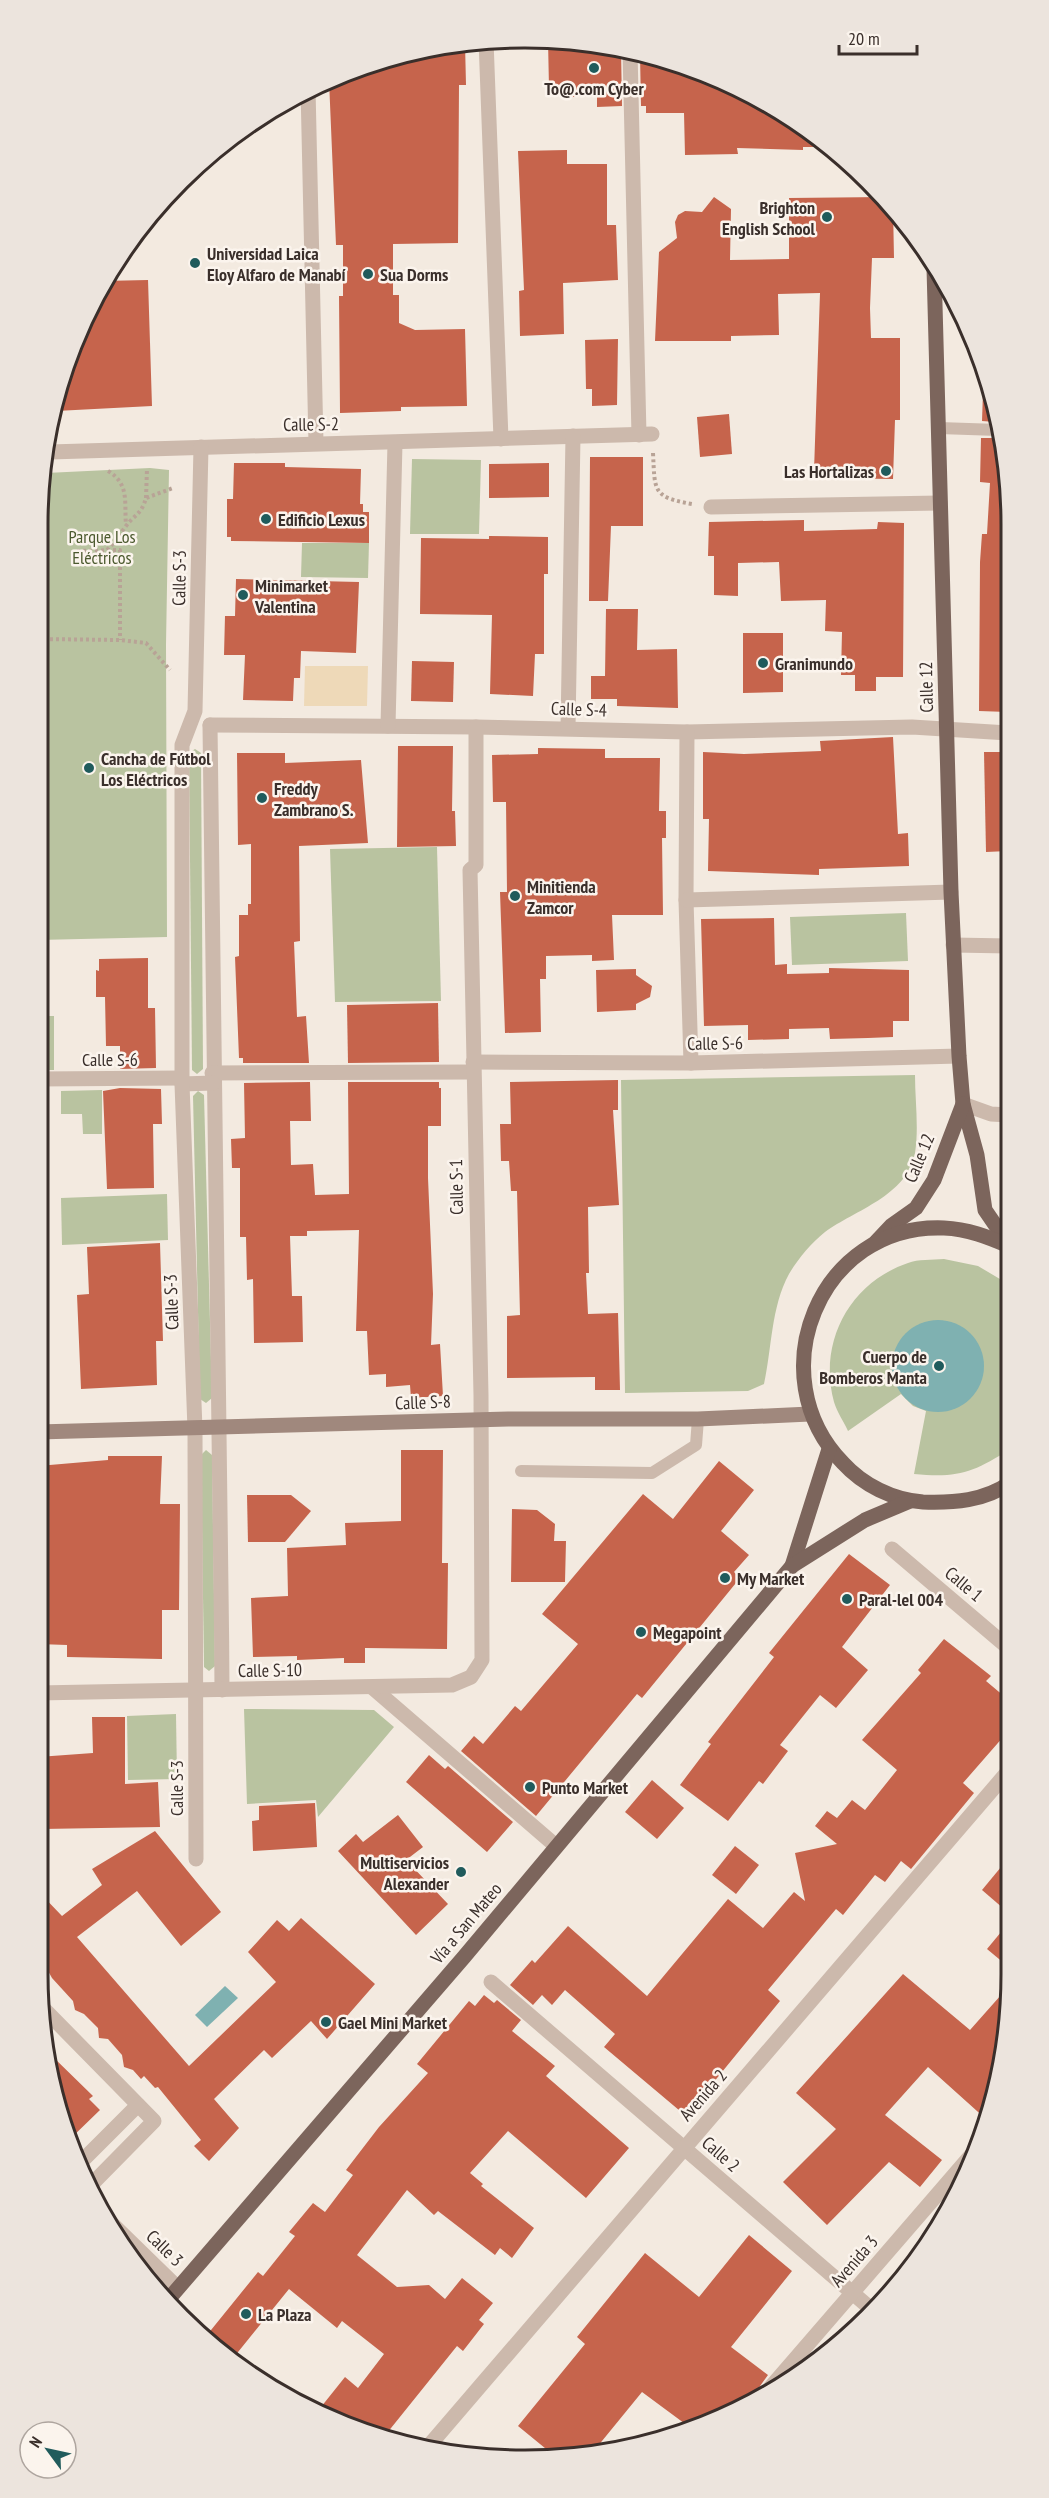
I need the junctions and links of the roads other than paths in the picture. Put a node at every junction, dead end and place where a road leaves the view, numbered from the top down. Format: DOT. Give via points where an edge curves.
graph roads {
  1 [pos="486,50"];
  2 [pos="630,60"];
  3 [pos="308,100"];
  4 [pos="934,282"];
  5 [pos="939,428"];
  6 [pos="991,430"];
  7 [pos="573,436"];
  8 [pos="501,439"];
  9 [pos="316,443"];
  10 [pos="395,443"];
  11 [pos="201,447"];
  12 [pos="54,452"];
  13 [pos="940,503"];
  14 [pos="711,507"];
  15 [pos="195,711"];
  16 [pos="210,724"];
  17 [pos="388,726"];
  18 [pos="476,727"];
  19 [pos="568,728"];
  20 [pos="947,730"];
  21 [pos="687,732"];
  22 [pos="1001,733"];
  23 [pos="951,892"];
  24 [pos="686,900"];
  25 [pos="953,945"];
  26 [pos="1001,946"];
  27 [pos="958,1056"];
  28 [pos="691,1063"];
  29 [pos="473,1067"];
  30 [pos="48,1078"];
  31 [pos="212,1078"];
  32 [pos="182,1081"];
  33 [pos="963,1104"];
  34 [pos="1001,1115"];
  35 [pos="1001,1232"];
  36 [pos="1001,1242"];
  37 [pos="874,1244"];
  38 [pos="810,1414"];
  39 [pos="698,1419"];
  40 [pos="481,1420"];
  41 [pos="221,1428"];
  42 [pos="195,1429"];
  43 [pos="48,1432"];
  44 [pos="829,1449"];
  45 [pos="521,1471"];
  46 [pos="1001,1490"];
  47 [pos="910,1501"];
  48 [pos="892,1549"];
  49 [pos="792,1566"];
  50 [pos="1001,1642"];
  51 [pos="483,1650"];
  52 [pos="373,1688"];
  53 [pos="195,1690"];
  54 [pos="222,1690"];
  55 [pos="48,1693"];
  56 [pos="1001,1780"];
  57 [pos="556,1846"];
  58 [pos="196,1859"];
  59 [pos="491,1982"];
  60 [pos="50,2015"];
  61 [pos="138,2105"];
  62 [pos="683,2147"];
  63 [pos="85,2158"];
  64 [pos="959,2170"];
  65 [pos="95,2181"];
  66 [pos="131,2242"];
  67 [pos="177,2287"];
  68 [pos="852,2293"];
  69 [pos="172,2294"];
  70 [pos="866,2305"];
  71 [pos="782,2375"];
  72 [pos="433,2441"];
  1 -- 8 [label="street"];
  2 -- 7 [label="street, Calle S-2" via="645,434"];
  3 -- 9 [label="street"];
  4 -- 5 [label="main road, Calle 12"];
  5 -- 6 [label="lane"];
  5 -- 13 [label="main road, Calle 12"];
  7 -- 8 [label="street, Calle S-2"];
  7 -- 19 [label="street"];
  8 -- 10 [label="street, Calle S-2"];
  9 -- 10 [label="street, Calle S-2"];
  9 -- 11 [label="street, Calle S-2"];
  10 -- 17 [label="street"];
  11 -- 12 [label="street, Calle S-2"];
  11 -- 15 [label="street, Calle S-3"];
  13 -- 14 [label="street"];
  13 -- 20 [label="main road, Calle 12"];
  15 -- 16 [label="street"];
  15 -- 32 [label="street, Calle S-3" via="182,745"];
  16 -- 17 [label="street, Calle S-4"];
  16 -- 31 [label="street"];
  17 -- 18 [label="street, Calle S-4"];
  18 -- 19 [label="street, Calle S-4"];
  18 -- 29 [label="street, Calle S-1" via="476,865 470,870"];
  19 -- 21 [label="street, Calle S-4"];
  20 -- 21 [label="street, Calle S-4" via="912,727"];
  20 -- 22 [label="street, Calle S-4"];
  20 -- 23 [label="main road, Calle 12"];
  21 -- 24 [label="street"];
  23 -- 24 [label="street"];
  23 -- 25 [label="main road, Calle 12"];
  24 -- 28 [label="street"];
  25 -- 26 [label="street"];
  25 -- 27 [label="main road, Calle 12"];
  27 -- 28 [label="street, Calle S-6"];
  27 -- 33 [label="main road, Calle 12"];
  28 -- 29 [label="street, Calle S-6"];
  29 -- 31 [label="street, Calle S-6"];
  29 -- 40 [label="street, Calle S-1"];
  30 -- 32 [label="street, Calle S-6"];
  31 -- 32 [label="street, Calle S-6"];
  31 -- 41 [label="street"];
  32 -- 42 [label="street, Calle S-3"];
  33 -- 34 [label="street"];
  33 -- 35 [label="main road, Calle 12" via="977,1155 985,1210"];
  33 -- 37 [label="main road, Calle 12" via="934,1180 916,1208"];
  36 -- 37 [label="main road" via="979,1233 944,1228 908,1232"];
  37 -- 38 [label="main road" via="826,1288 811,1318 803,1349 803,1382"];
  38 -- 39 [label="street, Calle S-8"];
  38 -- 44 [label="main road"];
  39 -- 40 [label="street, Calle S-8"];
  39 -- 45 [label="lane" via="696,1445 652,1473"];
  40 -- 41 [label="street, Calle S-8"];
  40 -- 51 [label="street, Calle S-1"];
  41 -- 42 [label="street, Calle S-8"];
  41 -- 54 [label="street"];
  42 -- 43 [label="street, Calle S-8"];
  42 -- 53 [label="street, Calle S-3"];
  44 -- 47 [label="main road" via="852,1473 879,1490"];
  44 -- 49 [label="main road"];
  46 -- 47 [label="main road" via="955,1503"];
  47 -- 49 [label="main road" via="865,1520"];
  48 -- 50 [label="street, Calle 1"];
  49 -- 57 [label="main road, Vía a San Mateo"];
  51 -- 52 [label="street, Calle S-10" via="477,1669 461,1682"];
  52 -- 54 [label="street, Calle S-10"];
  52 -- 57 [label="street"];
  53 -- 54 [label="street, Calle S-10"];
  53 -- 55 [label="street, Calle S-10"];
  53 -- 58 [label="street, Calle S-3"];
  56 -- 62 [label="street, Avenida 2"];
  57 -- 67 [label="main road, Vía a San Mateo"];
  59 -- 62 [label="street, Calle 2"];
  60 -- 61 [label="street"];
  61 -- 63 [label="street"];
  61 -- 65 [label="street" via="154,2121"];
  62 -- 68 [label="street, Calle 2"];
  62 -- 72 [label="street, Avenida 2"];
  64 -- 68 [label="street, Avenida 3"];
  66 -- 67 [label="street, Calle 3"];
  67 -- 69 [label="main road, Vía a San Mateo"];
  68 -- 70 [label="street, Calle 2"];
  68 -- 71 [label="street, Avenida 3"];
}
